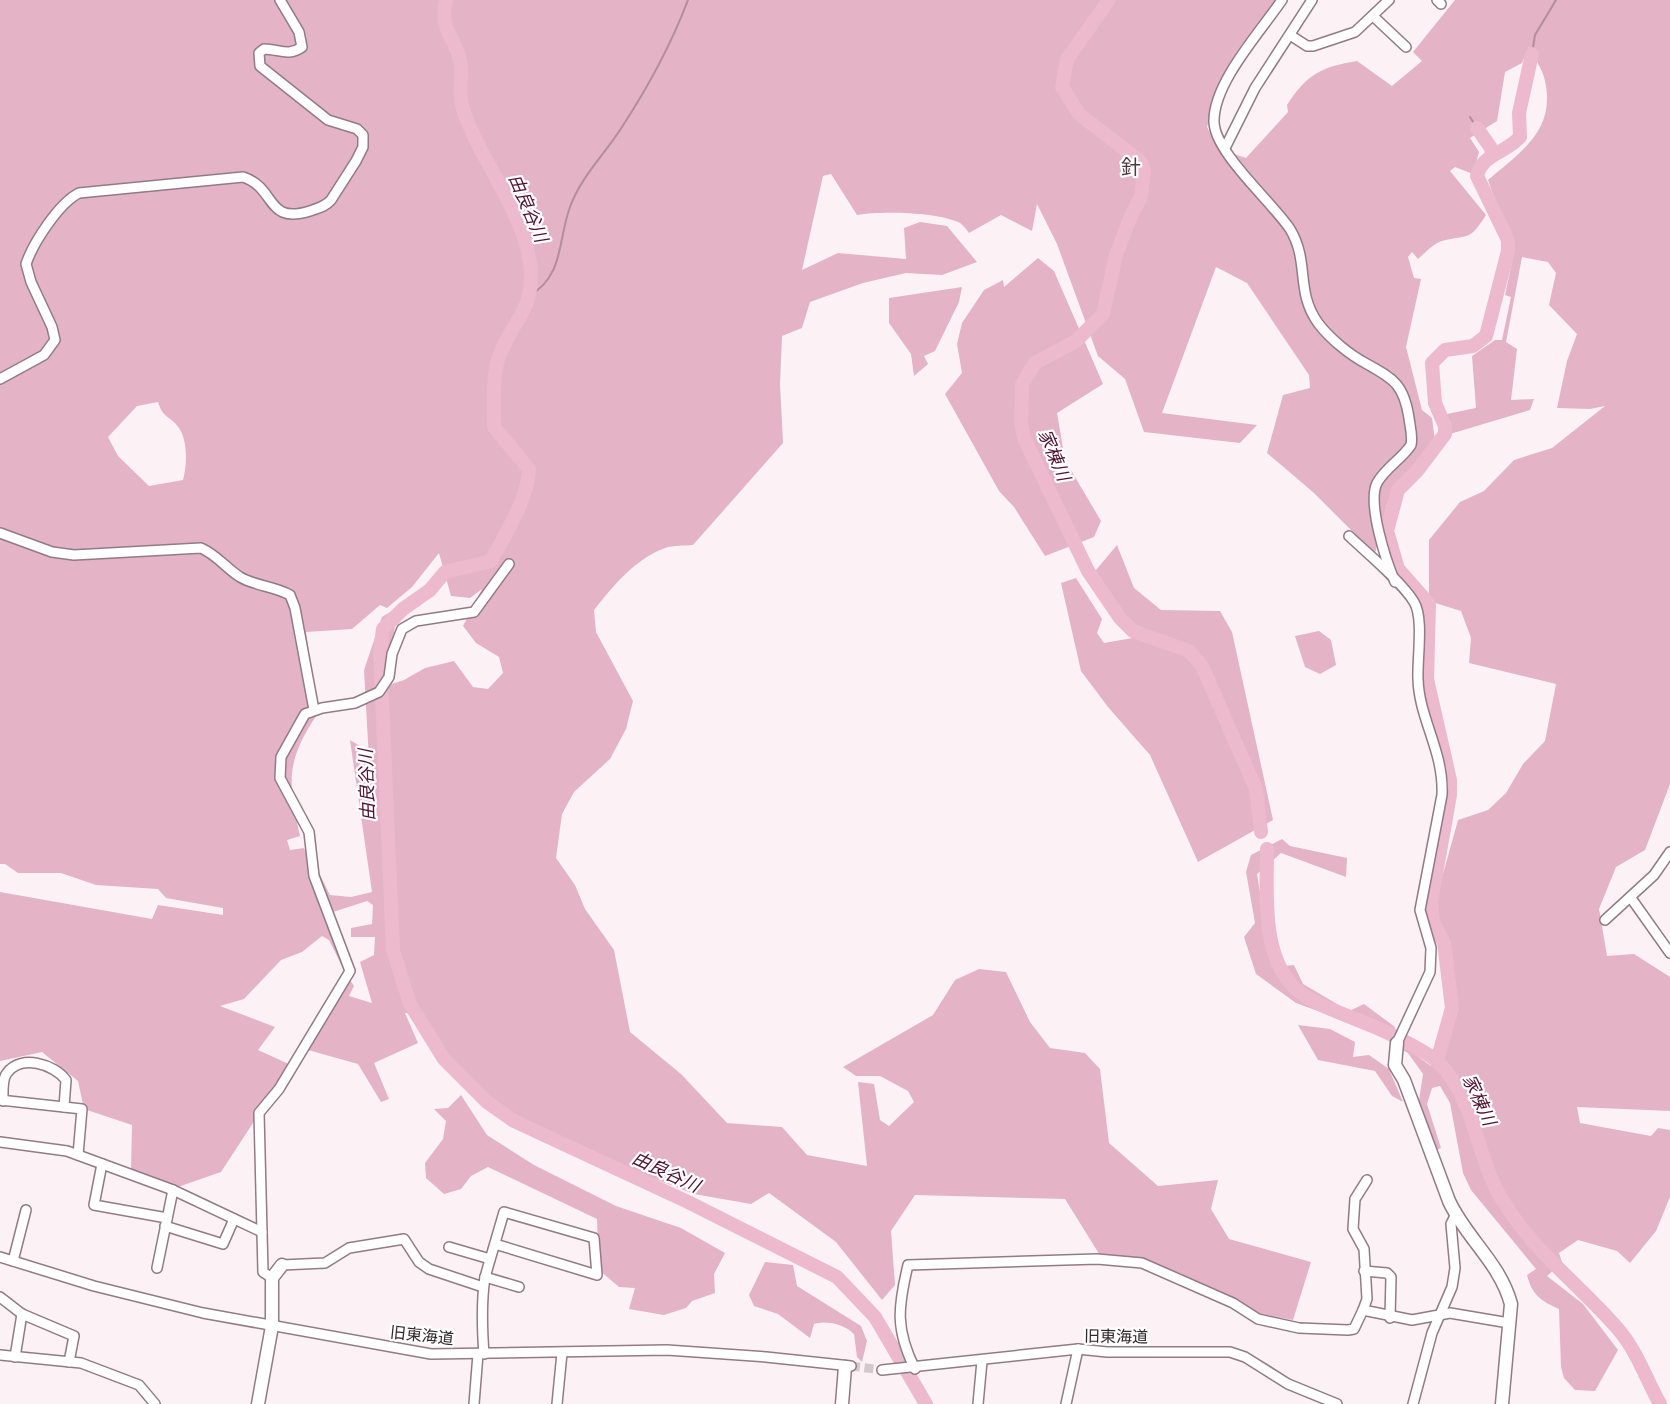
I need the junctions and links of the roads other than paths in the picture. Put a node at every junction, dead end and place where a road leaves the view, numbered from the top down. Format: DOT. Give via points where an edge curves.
graph roads {
  1 [pos="280,0"];
  2 [pos="1282,0"];
  3 [pos="1312,0"];
  4 [pos="1389,0"];
  5 [pos="1373,16"];
  6 [pos="1290,35"];
  7 [pos="1406,47"];
  8 [pos="1225,148"];
  9 [pos="0,379"];
  10 [pos="0,533"];
  11 [pos="1349,536"];
  12 [pos="509,564"];
  13 [pos="1395,582"];
  14 [pos="314,710"];
  15 [pos="1670,855"];
  16 [pos="1630,898"];
  17 [pos="1605,920"];
  18 [pos="1670,953"];
  19 [pos="1399,1039"];
  20 [pos="1,1101"];
  21 [pos="64,1107"];
  22 [pos="0,1142"];
  23 [pos="78,1155"];
  24 [pos="102,1164"];
  25 [pos="1366,1180"];
  26 [pos="173,1190"];
  27 [pos="27,1210"];
  28 [pos="1455,1216"];
  29 [pos="234,1219"];
  30 [pos="166,1222"];
  31 [pos="262,1232"];
  32 [pos="495,1244"];
  33 [pos="449,1247"];
  34 [pos="0,1257"];
  35 [pos="490,1258"];
  36 [pos="13,1261"];
  37 [pos="282,1265"];
  38 [pos="157,1268"];
  39 [pos="1364,1271"];
  40 [pos="272,1278"];
  41 [pos="484,1282"];
  42 [pos="519,1287"];
  43 [pos="0,1297"];
  44 [pos="1363,1310"];
  45 [pos="22,1314"];
  46 [pos="1440,1315"];
  47 [pos="1390,1318"];
  48 [pos="1509,1323"];
  49 [pos="272,1326"];
  50 [pos="1078,1349"];
  51 [pos="562,1353"];
  52 [pos="481,1354"];
  53 [pos="0,1355"];
  54 [pos="15,1357"];
  55 [pos="982,1361"];
  56 [pos="69,1362"];
  57 [pos="848,1367"];
  58 [pos="913,1369"];
  59 [pos="882,1370"];
  60 [pos="154,1404"];
  61 [pos="258,1404"];
  62 [pos="474,1404"];
  63 [pos="557,1404"];
  64 [pos="842,1404"];
  65 [pos="978,1404"];
  66 [pos="1066,1404"];
  67 [pos="1337,1404"];
  68 [pos="1413,1404"];
  69 [pos="1502,1404"];
  1 -- 9 [label="street" via="299,32 302,47 294,53 264,49 259,53 260,66 328,120 348,125 363,135 363,147 331,200 326,206 294,216 280,213 260,187 243,177 79,193 69,198 26,264 55,340 44,355"];
  2 -- 8 [label="street" via="1222,88 1214,123"];
  3 -- 6 [label="street"];
  4 -- 5 [label="street"];
  5 -- 6 [label="street" via="1354,32 1313,46"];
  5 -- 7 [label="street"];
  6 -- 8 [label="street" via="1255,88"];
  8 -- 13 [label="street" via="1294,237 1301,255 1304,297 1320,326 1346,350 1395,381 1405,398 1411,445 1381,477 1374,493"];
  10 -- 14 [label="street" via="52,552 74,555 201,548 239,577 276,587 290,595"];
  11 -- 13 [label="street"];
  12 -- 14 [label="street" via="474,612 416,621 402,629 392,654 389,677 379,692 355,703"];
  13 -- 19 [label="street" via="1417,607 1419,691 1443,778 1420,910 1431,948 1430,972"];
  14 -- 31 [label="street" via="305,714 290,739 282,757 280,778 309,832 314,876 350,971 279,1089 259,1113"];
  15 -- 16 [label="street"];
  16 -- 17 [label="street"];
  16 -- 18 [label="street"];
  19 -- 28 [label="street" via="1395,1065"];
  20 -- 21 [label="street"];
  20 -- 21 [label="street" via="8,1071 21,1064 42,1065 59,1072 66,1080"];
  21 -- 23 [label="street" via="82,1109"];
  22 -- 23 [label="street"];
  23 -- 24 [label="street"];
  24 -- 26 [label="street"];
  24 -- 30 [label="street" via="94,1205"];
  25 -- 39 [label="street" via="1355,1199 1353,1229 1364,1249"];
  26 -- 29 [label="street"];
  26 -- 30 [label="street"];
  27 -- 36 [label="street"];
  28 -- 46 [label="street" via="1451,1224 1455,1268"];
  28 -- 48 [label="street" via="1481,1247 1507,1289 1511,1304"];
  29 -- 30 [label="street" via="223,1244"];
  29 -- 31 [label="street"];
  30 -- 38 [label="street"];
  31 -- 40 [label="street" via="263,1272"];
  32 -- 32 [label="street" via="504,1212 594,1238 597,1275"];
  32 -- 35 [label="street"];
  33 -- 35 [label="street"];
  34 -- 36 [label="street, 旧東海道"];
  35 -- 41 [label="street"];
  36 -- 49 [label="street, 旧東海道" via="94,1286"];
  37 -- 40 [label="street"];
  37 -- 41 [label="street" via="325,1263 349,1248 404,1239 419,1262 429,1269"];
  39 -- 44 [label="street" via="1367,1299"];
  39 -- 47 [label="street" via="1387,1273 1391,1277"];
  40 -- 49 [label="street"];
  41 -- 42 [label="street"];
  41 -- 52 [label="street"];
  43 -- 45 [label="street"];
  44 -- 47 [label="street"];
  44 -- 58 [label="street" via="1354,1329 1299,1328 1258,1318 1142,1263 1097,1259 908,1265 898,1305 905,1349"];
  45 -- 54 [label="street"];
  45 -- 56 [label="street" via="74,1336"];
  46 -- 47 [label="street" via="1426,1320"];
  46 -- 48 [label="street" via="1450,1313"];
  46 -- 68 [label="street"];
  48 -- 69 [label="street"];
  49 -- 52 [label="street, 旧東海道" via="431,1353"];
  49 -- 61 [label="street"];
  50 -- 55 [label="street, 旧東海道"];
  50 -- 66 [label="street"];
  50 -- 67 [label="street, 旧東海道" via="1230,1352 1288,1384"];
  51 -- 52 [label="street, 旧東海道"];
  51 -- 57 [label="street, 旧東海道" via="667,1350 765,1356"];
  51 -- 63 [label="street"];
  52 -- 62 [label="street"];
  53 -- 54 [label="street"];
  54 -- 56 [label="street"];
  55 -- 58 [label="street, 旧東海道"];
  55 -- 65 [label="street"];
  56 -- 60 [label="street" via="128,1379 139,1385"];
  57 -- 64 [label="street"];
  58 -- 59 [label="street, 旧東海道"];
}
